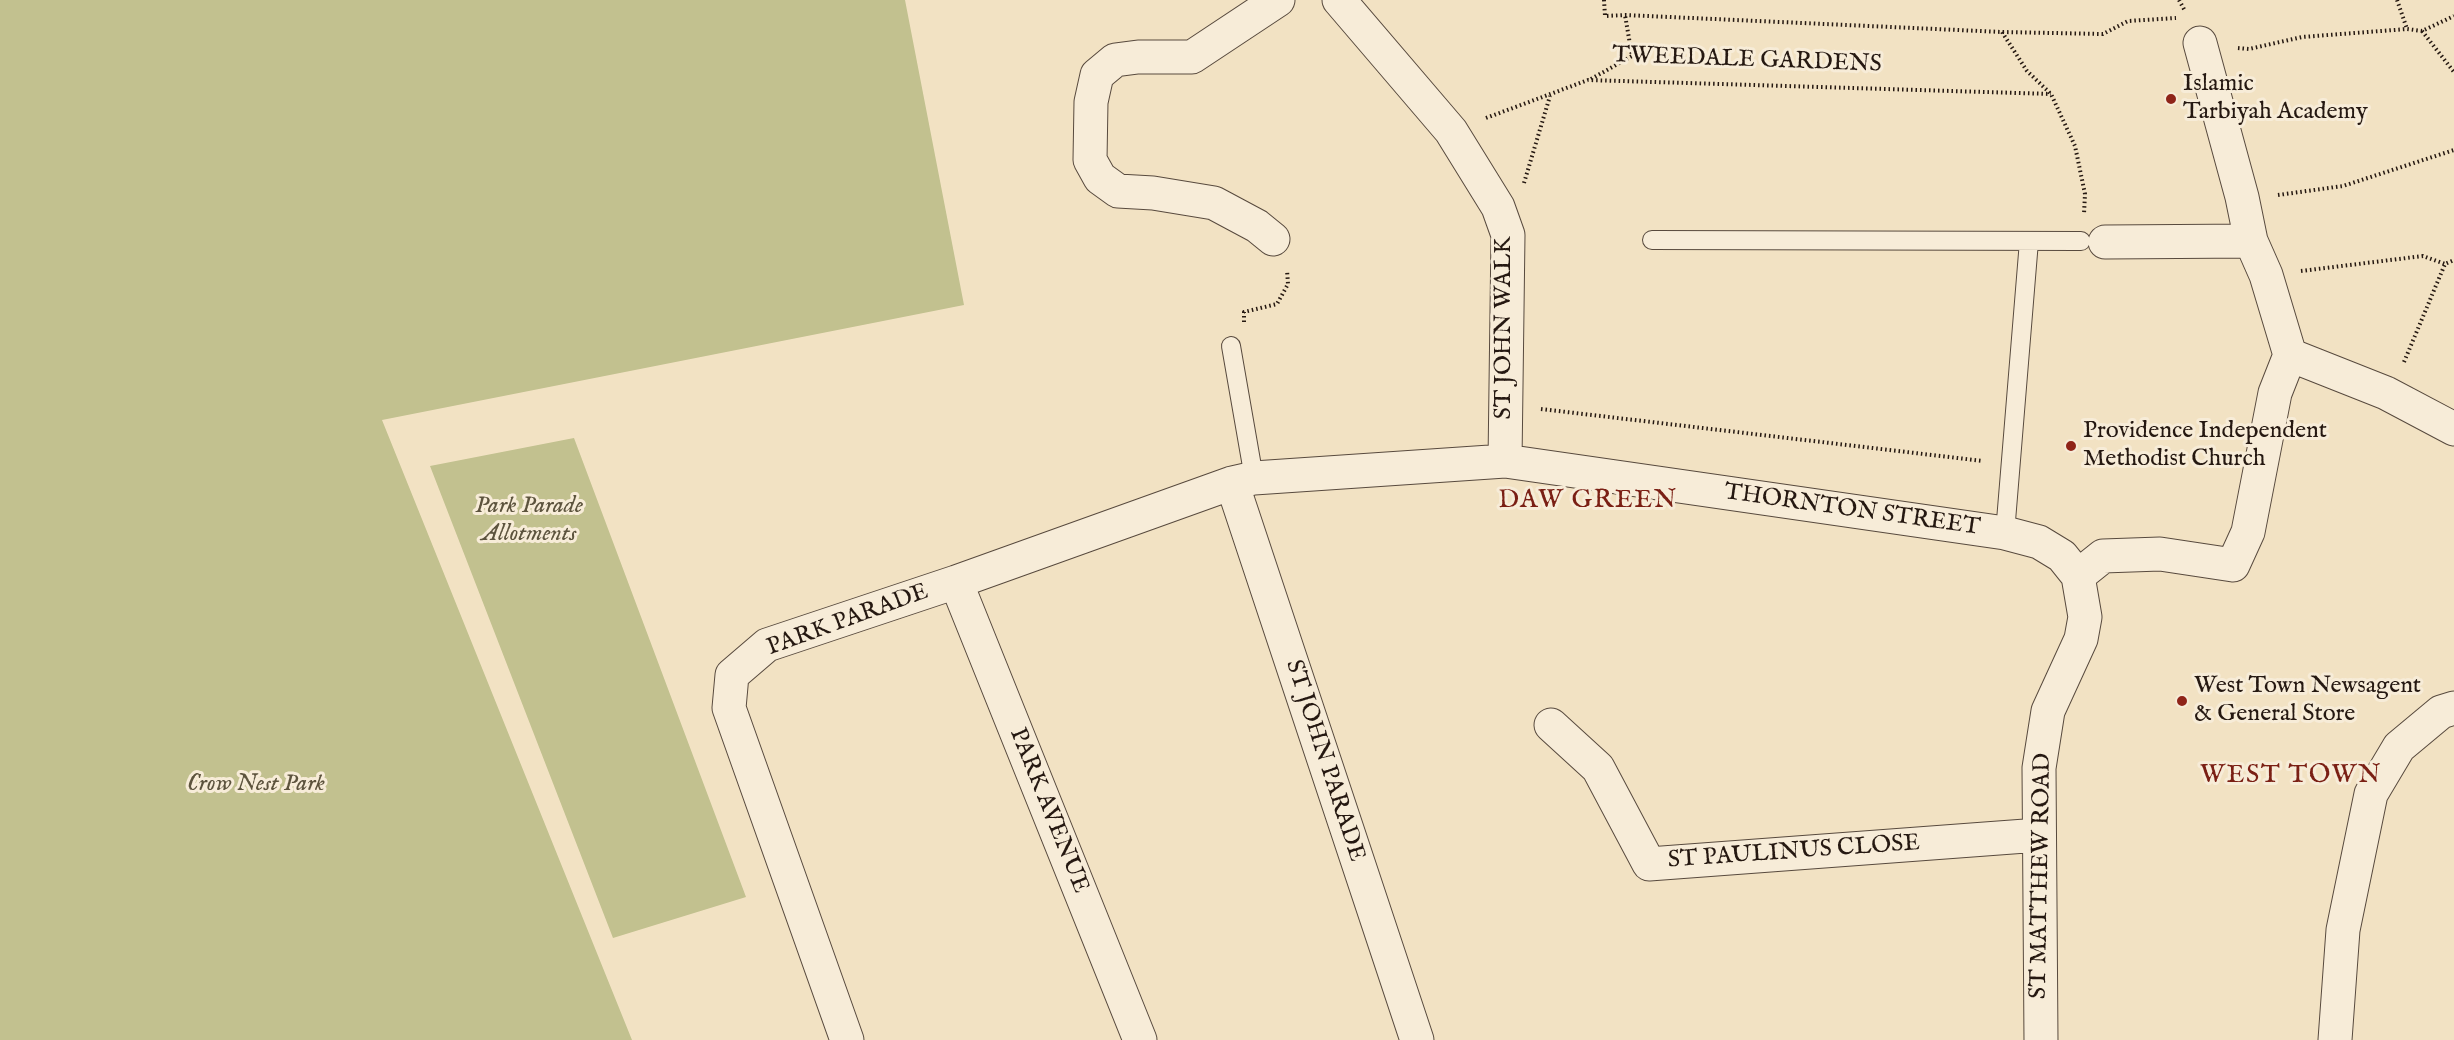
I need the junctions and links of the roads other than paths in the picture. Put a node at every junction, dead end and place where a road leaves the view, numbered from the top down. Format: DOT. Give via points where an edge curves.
graph roads {
  1 [pos="1278,0"];
  2 [pos="1339,0"];
  3 [pos="2200,43"];
  4 [pos="1273,239"];
  5 [pos="1652,240"];
  6 [pos="2029,241"];
  7 [pos="2251,241"];
  8 [pos="2093,242"];
  9 [pos="1231,346"];
  10 [pos="2290,355"];
  11 [pos="2454,429"];
  12 [pos="1505,461"];
  13 [pos="1243,480"];
  14 [pos="2005,532"];
  15 [pos="2078,576"];
  16 [pos="956,582"];
  17 [pos="2454,708"];
  18 [pos="1551,725"];
  19 [pos="2039,835"];
  20 [pos="847,1040"];
  21 [pos="1140,1040"];
  22 [pos="1417,1040"];
  23 [pos="2041,1040"];
  24 [pos="2335,1040"];
  1 -- 4 [label="street" via="1192,57 1115,60 1097,75 1090,137 1090,160 1100,178 1118,191 1214,203"];
  2 -- 12 [label="street, ST JOHN WALK" via="1450,131 1498,207 1508,235"];
  3 -- 7 [label="street"];
  5 -- 6 [label="lane"];
  6 -- 8 [label="lane"];
  6 -- 14 [label="lane"];
  7 -- 8 [label="street"];
  7 -- 10 [label="street" via="2266,275"];
  9 -- 13 [label="lane"];
  10 -- 11 [label="street" via="2386,393"];
  10 -- 15 [label="street" via="2275,393 2248,532 2233,565 2160,554 2103,556"];
  12 -- 13 [label="street, THORNTON STREET"];
  12 -- 14 [label="street, THORNTON STREET"];
  13 -- 16 [label="street, PARK PARADE"];
  13 -- 22 [label="street, ST JOHN PARADE"];
  14 -- 15 [label="street, THORNTON STREET" via="2039,542 2062,556"];
  15 -- 19 [label="street, ST MATTHEW ROAD" via="2085,617 2081,639 2048,711 2039,768"];
  16 -- 20 [label="street, PARK PARADE" via="768,645 732,675 729,708"];
  16 -- 21 [label="street, PARK AVENUE"];
  17 -- 24 [label="street" via="2441,712 2399,747 2371,794 2343,930"];
  18 -- 19 [label="street, ST PAULINUS CLOSE" via="1598,768 1649,864"];
  19 -- 23 [label="street, ST MATTHEW ROAD"];
}
